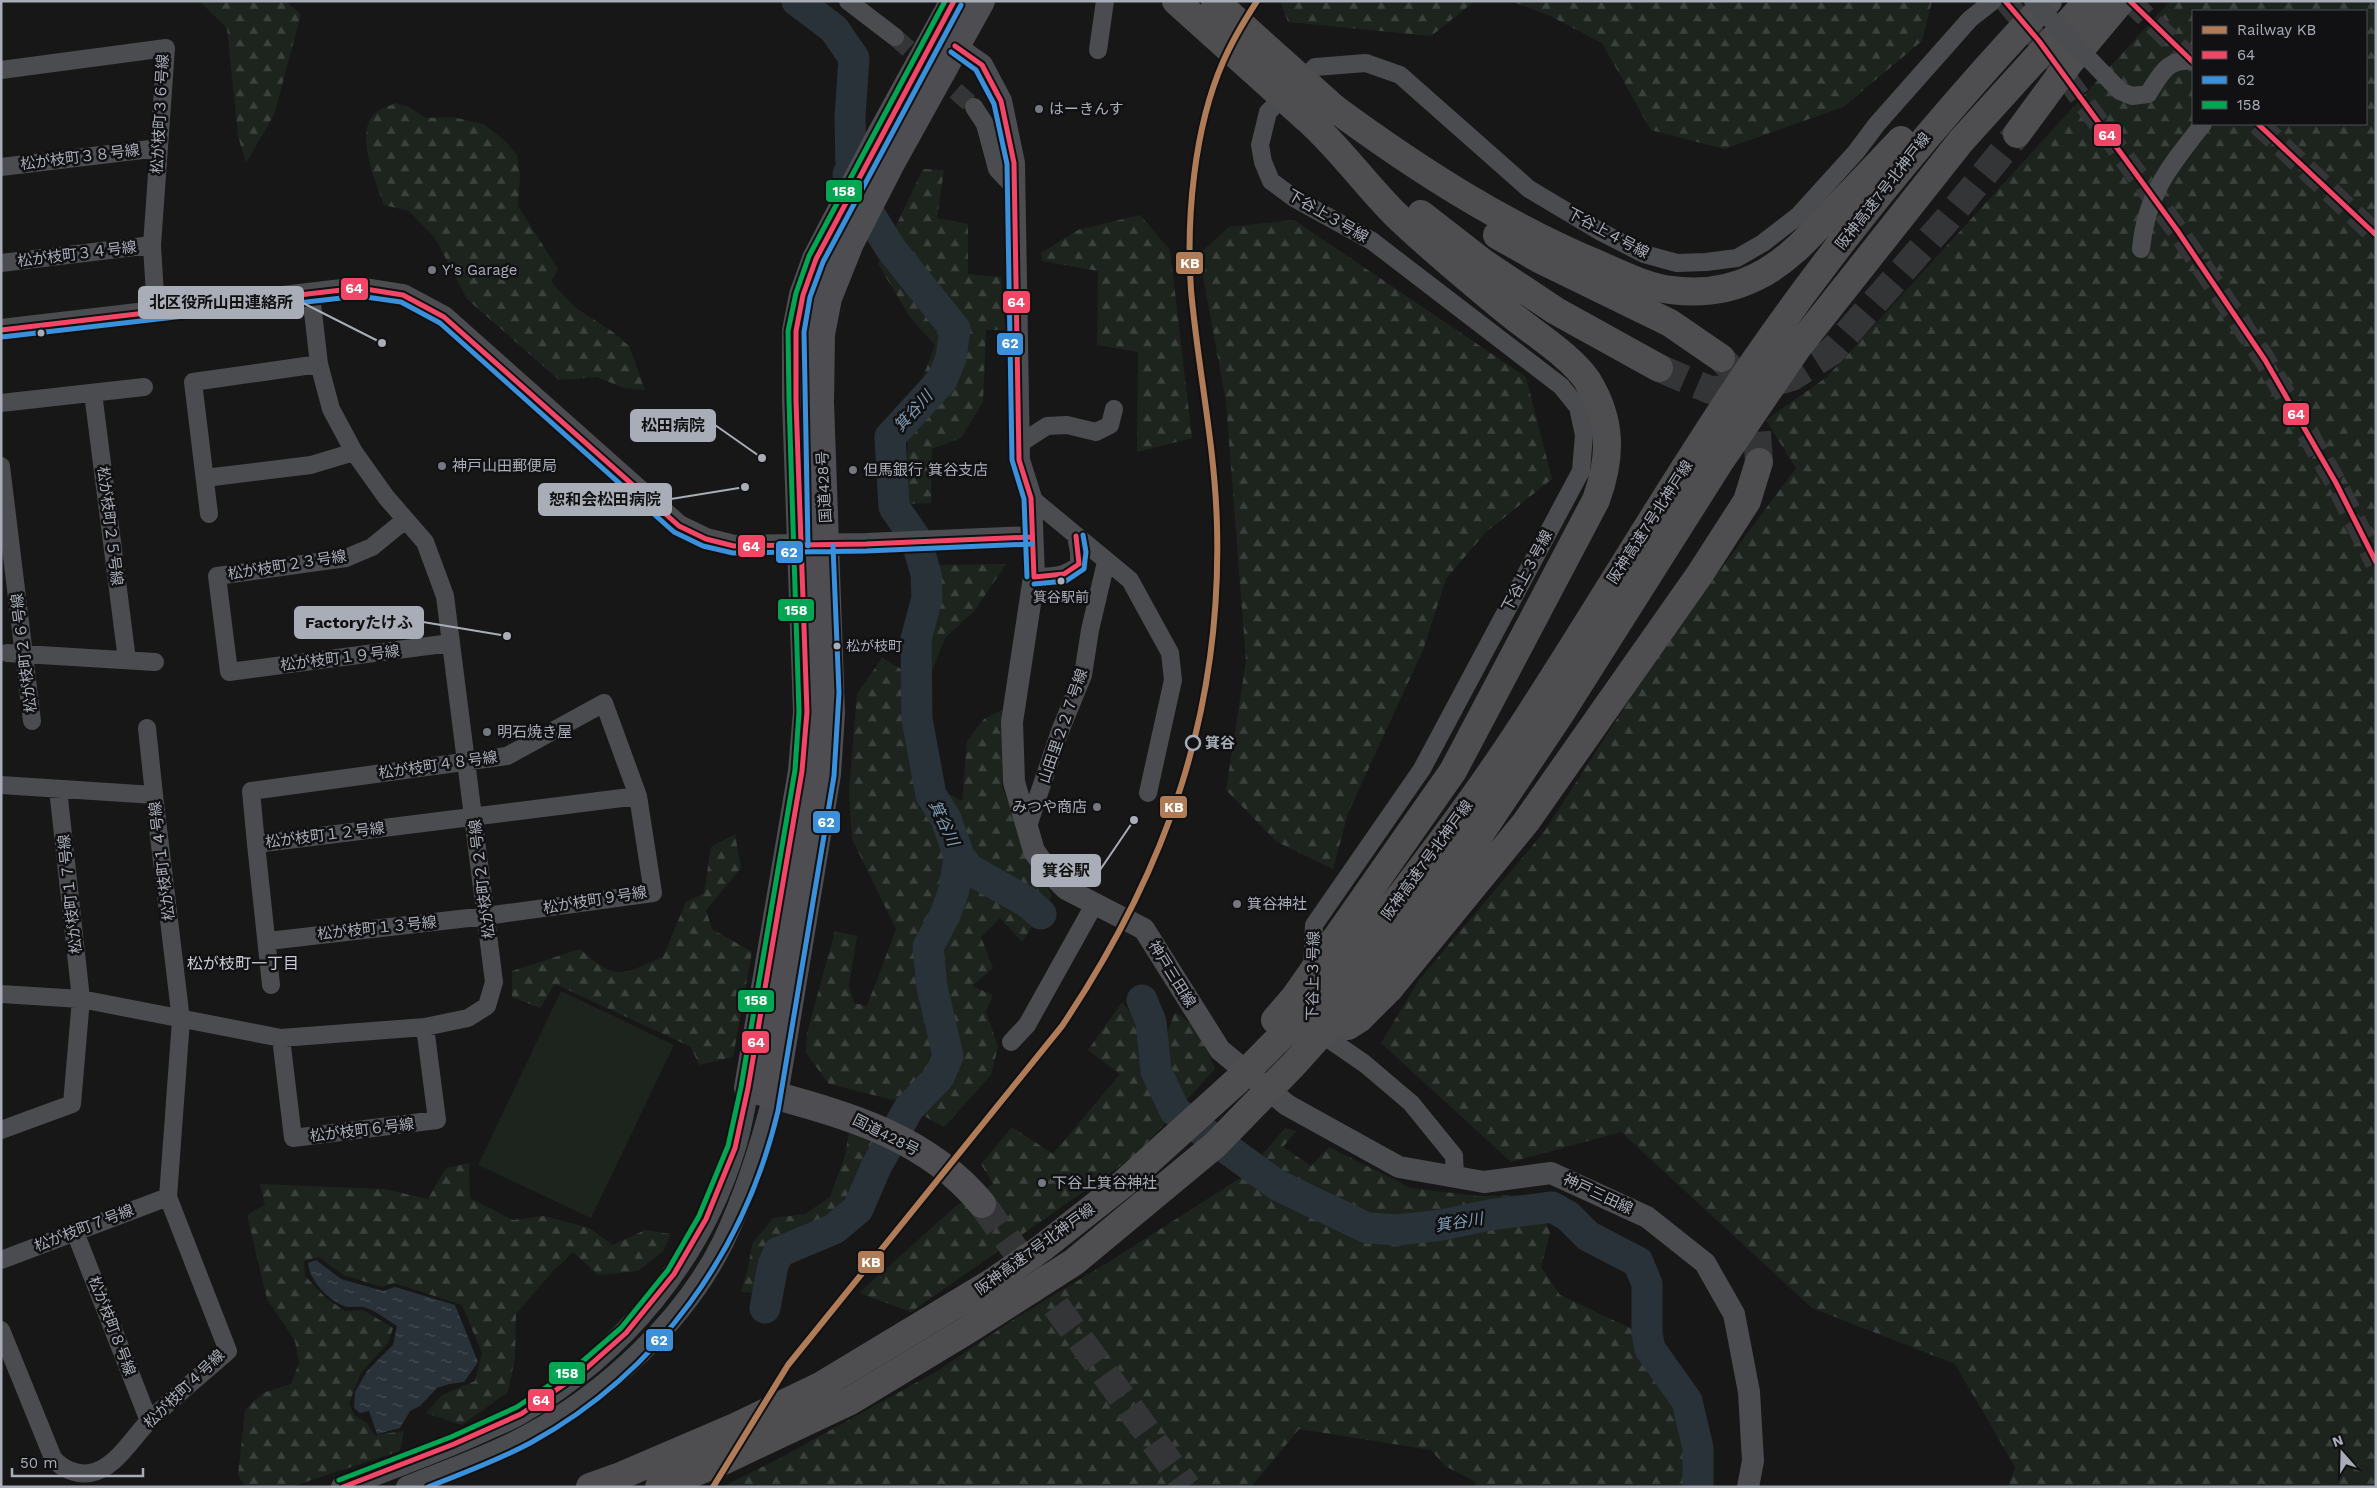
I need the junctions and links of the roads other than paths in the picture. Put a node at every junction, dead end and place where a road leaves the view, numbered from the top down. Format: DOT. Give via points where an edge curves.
graph roads {
  1 [pos="848,1"];
  2 [pos="954,1"];
  3 [pos="980,1"];
  4 [pos="1105,1"];
  5 [pos="1176,1"];
  6 [pos="1193,1"];
  7 [pos="1993,1"];
  8 [pos="2033,1"];
  9 [pos="2048,1"];
  10 [pos="2088,1"];
  11 [pos="2121,1"];
  12 [pos="1216,12"];
  13 [pos="895,37"];
  14 [pos="955,46"];
  15 [pos="1244,47"];
  16 [pos="1098,50"];
  17 [pos="2192,61"];
  18 [pos="1,70"];
  19 [pos="1292,90"];
  20 [pos="974,107"];
  21 [pos="1320,119"];
  22 [pos="2202,125"];
  23 [pos="2017,134"];
  24 [pos="159,148"];
  25 [pos="1,167"];
  26 [pos="1015,188"];
  27 [pos="152,245"];
  28 [pos="2142,250"];
  29 [pos="1,263"];
  30 [pos="311,295"];
  31 [pos="156,312"];
  32 [pos="1,330"];
  33 [pos="1721,358"];
  34 [pos="319,364"];
  35 [pos="1659,368"];
  36 [pos="144,387"];
  37 [pos="93,393"];
  38 [pos="1,403"];
  39 [pos="1114,409"];
  40 [pos="1019,444"];
  41 [pos="354,452"];
  42 [pos="1759,462"];
  43 [pos="1,466"];
  44 [pos="205,478"];
  45 [pos="1031,498"];
  46 [pos="209,514"];
  47 [pos="405,520"];
  48 [pos="1076,536"];
  49 [pos="1032,537"];
  50 [pos="814,546"];
  51 [pos="1106,562"];
  52 [pos="1034,577"];
  53 [pos="451,643"];
  54 [pos="15,653"];
  55 [pos="127,660"];
  56 [pos="155,662"];
  57 [pos="229,672"];
  58 [pos="32,721"];
  59 [pos="148,728"];
  60 [pos="467,762"];
  61 [pos="1,785"];
  62 [pos="58,789"];
  63 [pos="1148,793"];
  64 [pos="154,795"];
  65 [pos="638,796"];
  66 [pos="474,816"];
  67 [pos="1027,829"];
  68 [pos="256,844"];
  69 [pos="1094,905"];
  70 [pos="486,916"];
  71 [pos="268,940"];
  72 [pos="1345,948"];
  73 [pos="1381,982"];
  74 [pos="271,985"];
  75 [pos="1,994"];
  76 [pos="81,1000"];
  77 [pos="181,1020"];
  78 [pos="425,1027"];
  79 [pos="280,1038"];
  80 [pos="1011,1042"];
  81 [pos="761,1092"];
  82 [pos="1,1130"];
  83 [pos="1455,1176"];
  84 [pos="975,1196"];
  85 [pos="168,1197"];
  86 [pos="75,1232"];
  87 [pos="1,1260"];
  88 [pos="1,1330"];
  89 [pos="149,1421"];
  90 [pos="342,1487"];
  91 [pos="407,1487"];
  92 [pos="590,1487"];
  93 [pos="660,1487"];
  94 [pos="1748,1487"];
  1 -- 13 [label="street"];
  2 -- 50 [label="highway, 国道428号" via="816,259 804,295 796,331 796,401"];
  3 -- 14 [label="highway, 国道428号"];
  4 -- 16 [label="street"];
  5 -- 21 [label="highway, bridge"];
  6 -- 12 [label="street"];
  7 -- 19 [label="street, 下谷上４号線" via="1970,19 1798,216 1737,258 1706,262 1677,264 1644,254 1529,189 1400,75 1366,63 1315,67"];
  8 -- 17 [label="street, bridge" via="2120,91 2132,96 2148,94 2163,71 2174,62"];
  8 -- 21 [label="highway" via="1790,256 1755,278 1712,290 1669,290 1584,259 1469,199 1386,147"];
  9 -- 72 [label="highway, 阪神高速7号北神戸線" via="1995,57 1878,194 1757,359 1610,584 1516,736 1442,841"];
  10 -- 73 [label="highway, 阪神高速7号北神戸線" via="1961,141 1798,347 1721,460 1560,716"];
  11 -- 23 [label="highway" via="2070,62"];
  12 -- 21 [label="highway, bridge"];
  14 -- 26 [label="street, 神戸三田線" via="982,65 1001,102 1014,164"];
  14 -- 50 [label="highway, 国道428号" via="850,243 828,298 821,334"];
  15 -- 19 [label="street"];
  18 -- 24 [label="street, 松が枝町３６号線" via="166,48"];
  19 -- 83 [label="street, 下谷上３号線" via="1268,112 1260,145 1262,162 1271,182 1372,241 1561,386 1578,407 1584,435 1581,470 1422,770 1314,924 1310,1026 1365,1064 1410,1103 1454,1156"];
  20 -- 26 [label="street" via="985,124 998,169"];
  21 -- 33 [label="highway" via="1421,180 1491,231 1549,264 1670,323"];
  21 -- 35 [label="highway" via="1484,263 1556,311"];
  21 -- 72 [label="highway" via="1394,213 1586,378 1606,424 1608,456 1596,500 1453,771"];
  22 -- 28 [label="street" via="2167,169 2150,204 2143,224"];
  24 -- 25 [label="street, 松が枝町３８号線"];
  24 -- 27 [label="street, 松が枝町３６号線"];
  26 -- 40 [label="street, 神戸三田線"];
  27 -- 29 [label="street, 松が枝町３４号線"];
  27 -- 31 [label="street, 松が枝町３６号線"];
  30 -- 31 [label="street"];
  30 -- 34 [label="street, 松が枝町２２号線"];
  30 -- 50 [label="street" via="359,288 403,295 444,317 679,526 706,539 734,546"];
  31 -- 32 [label="street"];
  34 -- 41 [label="street, 松が枝町２２号線" via="331,409"];
  34 -- 44 [label="street" via="193,382"];
  36 -- 37 [label="street"];
  37 -- 38 [label="street"];
  37 -- 55 [label="street, 松が枝町２５号線"];
  39 -- 40 [label="street" via="1110,425 1096,432 1068,425 1047,426"];
  40 -- 45 [label="street, 神戸三田線" via="1019,460"];
  41 -- 44 [label="street" via="311,465"];
  41 -- 47 [label="street, 松が枝町２２号線"];
  42 -- 73 [label="highway" via="1747,501 1695,582 1526,822"];
  43 -- 54 [label="street, 松が枝町２６号線"];
  44 -- 46 [label="street"];
  45 -- 48 [label="street"];
  45 -- 49 [label="street, 神戸三田線"];
  47 -- 53 [label="street, 松が枝町２２号線" via="425,542 445,596"];
  47 -- 57 [label="street, 松が枝町２３号線" via="372,547 346,558 217,576"];
  48 -- 51 [label="street"];
  48 -- 52 [label="street" via="1079,564 1071,572 1055,577"];
  49 -- 50 [label="street"];
  49 -- 52 [label="street, 神戸三田線"];
  50 -- 81 [label="highway, 国道428号" via="802,771"];
  51 -- 63 [label="street" via="1130,580 1170,653 1173,680"];
  51 -- 67 [label="street, 山田里２２７号線" via="1083,675"];
  52 -- 67 [label="street, 神戸三田線" via="1012,722 1014,782"];
  53 -- 57 [label="street, 松が枝町１９号線"];
  53 -- 60 [label="street, 松が枝町２２号線"];
  54 -- 55 [label="street"];
  54 -- 58 [label="street, 松が枝町２６号線"];
  55 -- 56 [label="street"];
  59 -- 64 [label="street"];
  60 -- 65 [label="street, 松が枝町４８号線" via="507,756 604,703"];
  60 -- 66 [label="street, 松が枝町２２号線"];
  60 -- 68 [label="street, 松が枝町４８号線" via="250,791"];
  61 -- 62 [label="street, 松が枝町１４号線"];
  62 -- 64 [label="street, 松が枝町１４号線"];
  62 -- 76 [label="street, 松が枝町１７号線"];
  64 -- 77 [label="street, 松が枝町１４号線"];
  65 -- 66 [label="street"];
  65 -- 70 [label="street, 松が枝町９号線" via="653,893"];
  66 -- 68 [label="street, 松が枝町１２号線"];
  66 -- 70 [label="street, 松が枝町２２号線"];
  67 -- 69 [label="street, 神戸三田線" via="1034,851 1049,872 1066,889"];
  68 -- 71 [label="street, 松が枝町１２号線"];
  69 -- 80 [label="street" via="1027,1024"];
  69 -- 83 [label="street, 神戸三田線" via="1144,929 1220,1050 1288,1105 1399,1167"];
  70 -- 71 [label="street, 松が枝町１３号線"];
  70 -- 78 [label="street, 松が枝町２２号線" via="494,982 487,1006 468,1018"];
  71 -- 74 [label="street, 松が枝町１２号線"];
  72 -- 92 [label="highway, 阪神高速7号北神戸線, bridge" via="1294,998 1174,1136 1123,1184 1042,1248 991,1283 822,1385 729,1429"];
  73 -- 93 [label="highway, 阪神高速7号北神戸線, bridge" via="1215,1145 1074,1262 850,1401 723,1462"];
  75 -- 76 [label="street, 松が枝町２２号線"];
  76 -- 77 [label="street, 松が枝町２２号線"];
  76 -- 82 [label="street, 松が枝町１７号線" via="72,1104"];
  77 -- 79 [label="street, 松が枝町２２号線"];
  77 -- 85 [label="street, 松が枝町４号線"];
  78 -- 79 [label="street, 松が枝町２２号線"];
  78 -- 79 [label="street, 松が枝町６号線" via="437,1120 293,1138"];
  81 -- 84 [label="highway, 国道428号" via="829,1109 877,1127 938,1163"];
  81 -- 90 [label="street" via="706,1219 674,1274 626,1333 581,1373 520,1414 454,1444"];
  81 -- 91 [label="street" via="758,1157 722,1244 698,1282 647,1346 577,1406 528,1436"];
  83 -- 94 [label="street, 神戸三田線" via="1484,1182 1551,1173 1647,1217 1705,1263 1734,1314 1749,1392 1753,1460"];
  85 -- 86 [label="street, 松が枝町７号線"];
  85 -- 89 [label="street, 松が枝町４号線" via="228,1351"];
  86 -- 87 [label="street, 松が枝町７号線"];
  86 -- 89 [label="street, 松が枝町８号線"];
  88 -- 89 [label="street, 松が枝町４号線" via="57,1464 67,1470 90,1473 102,1469"];
}
